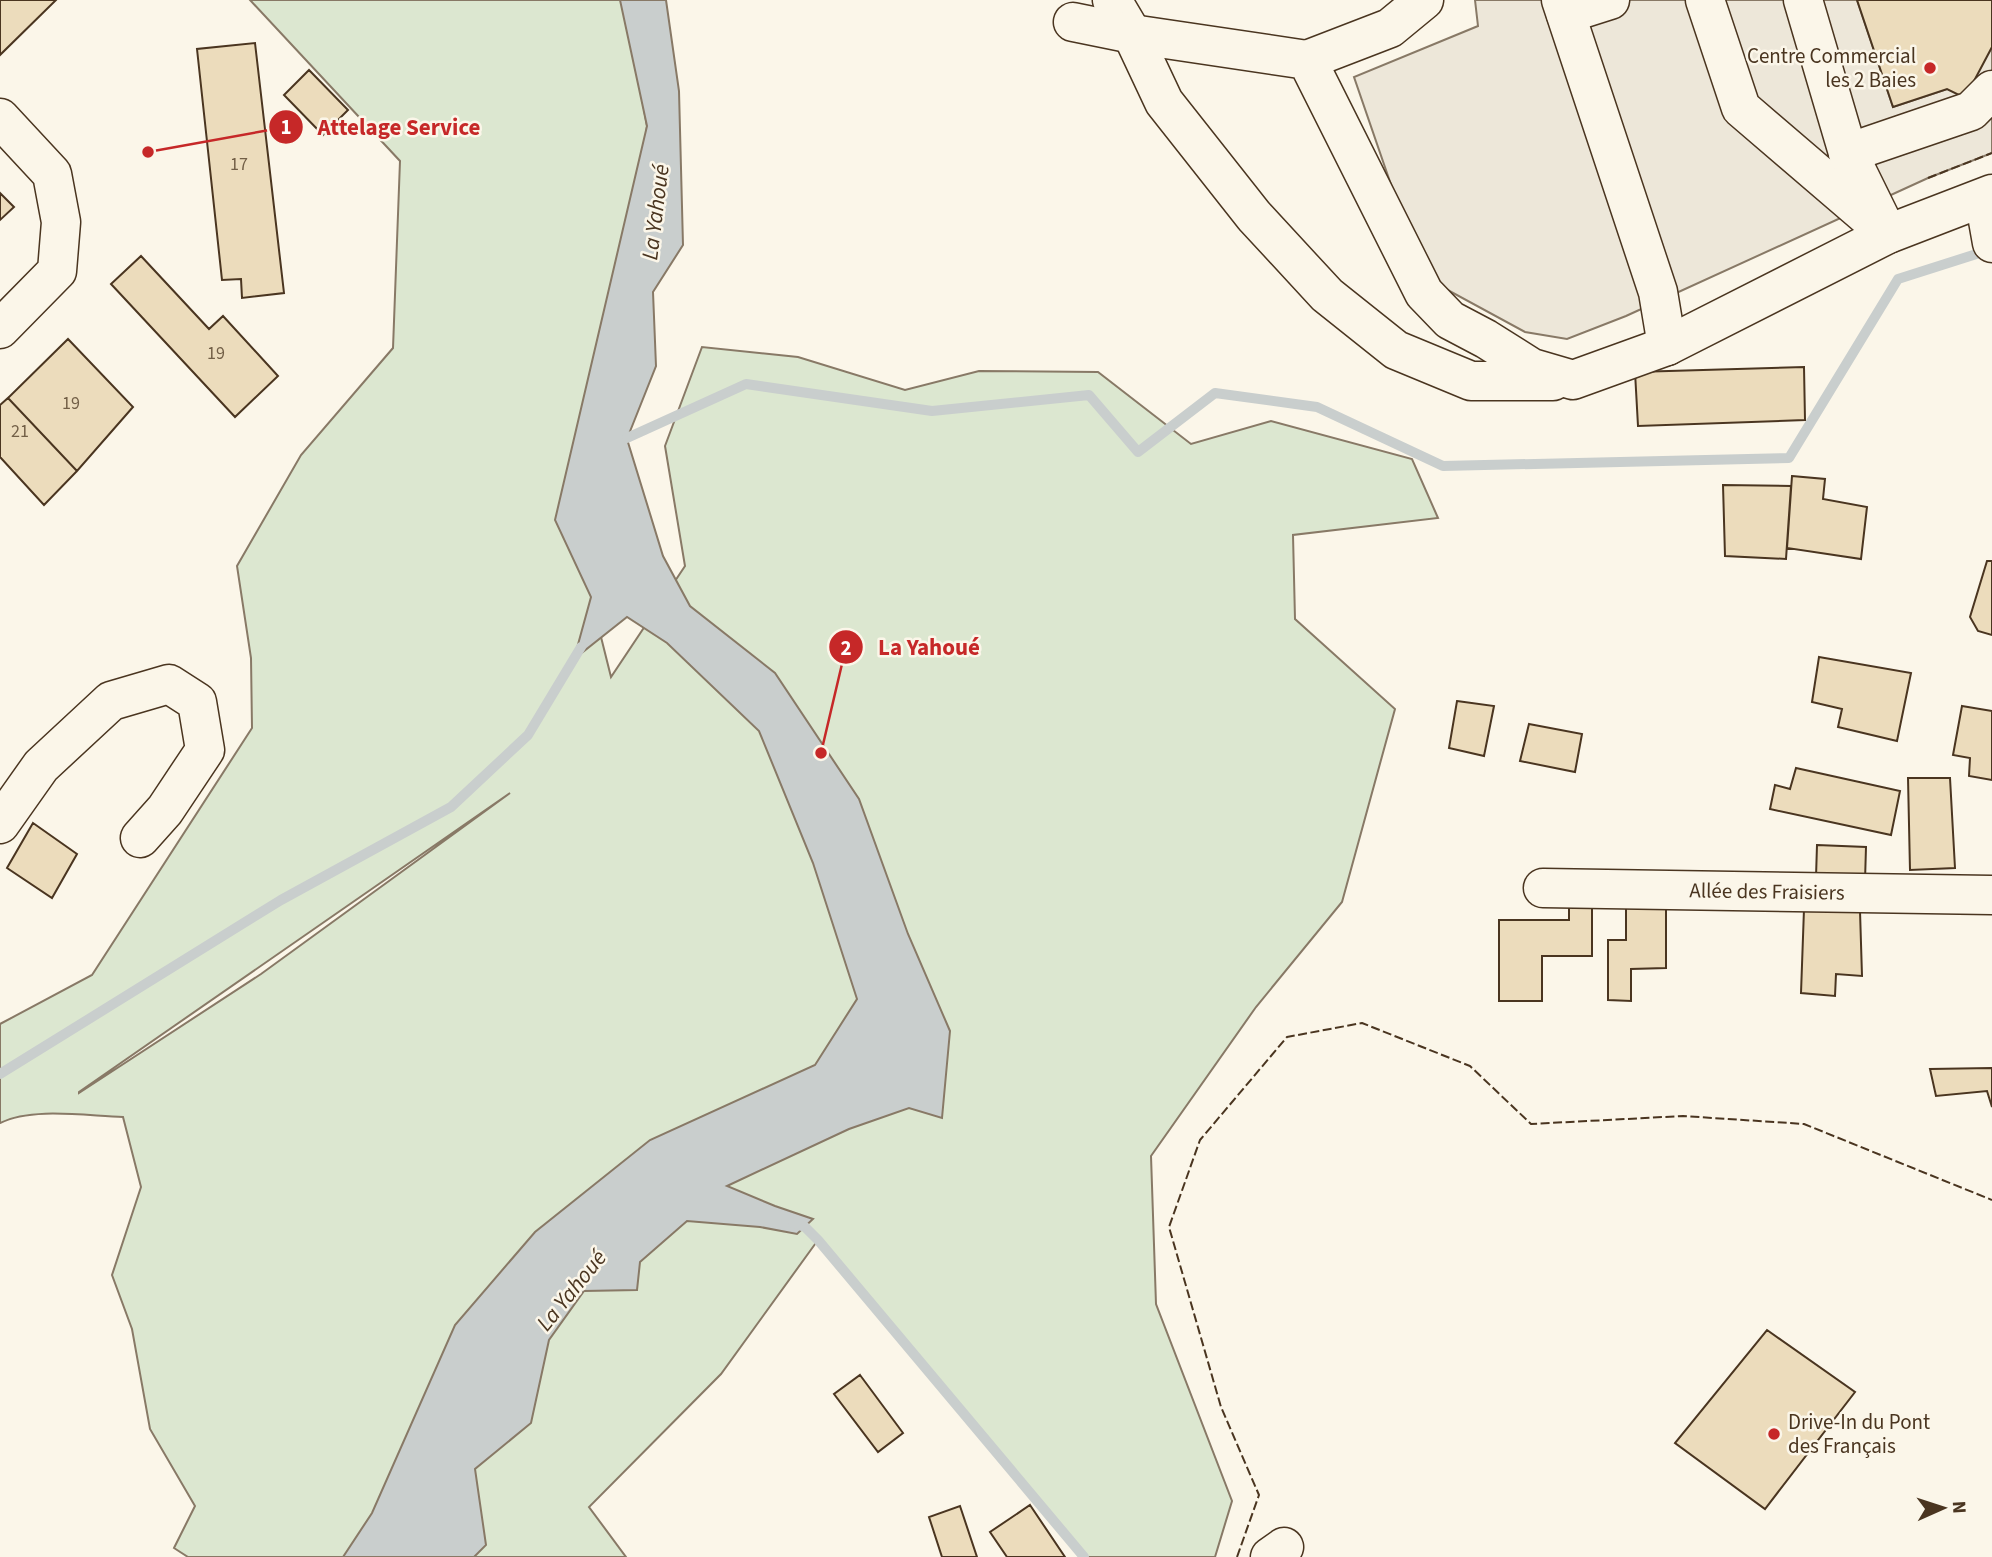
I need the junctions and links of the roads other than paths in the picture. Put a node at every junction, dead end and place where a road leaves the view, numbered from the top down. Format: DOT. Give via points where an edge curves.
graph roads {
  1 [pos="1112,0"];
  2 [pos="1424,0"];
  3 [pos="1610,0"];
  4 [pos="1705,0"];
  5 [pos="1803,0"];
  6 [pos="1563,7"];
  7 [pos="1073,22"];
  8 [pos="1132,34"];
  9 [pos="1307,60"];
  10 [pos="1982,100"];
  11 [pos="0,118"];
  12 [pos="1848,153"];
  13 [pos="1988,196"];
  14 [pos="1888,234"];
  15 [pos="1992,240"];
  16 [pos="0,329"];
  17 [pos="1667,346"];
  18 [pos="1573,380"];
  19 [pos="0,824"];
  20 [pos="140,838"];
  21 [pos="1543,888"];
  22 [pos="1992,895"];
  1 -- 8 [label="street"];
  2 -- 9 [label="street" via="1390,28"];
  3 -- 6 [label="street"];
  4 -- 14 [label="street" via="1741,108"];
  5 -- 12 [label="street"];
  6 -- 17 [label="street" via="1658,292"];
  7 -- 8 [label="street"];
  8 -- 9 [label="street"];
  8 -- 18 [label="street" via="1164,102 1254,216 1328,295 1396,350 1471,381"];
  9 -- 18 [label="street" via="1424,293 1450,320 1532,368"];
  10 -- 12 [label="street"];
  11 -- 16 [label="street" via="52,174 61,222 57,271"];
  12 -- 14 [label="street"];
  13 -- 14 [label="street"];
  13 -- 15 [label="street"];
  14 -- 17 [label="street"];
  17 -- 18 [label="street"];
  19 -- 20 [label="street" via="41,766 111,701 169,684 197,702 205,750"];
  21 -- 22 [label="street, Allée des Fraisiers"];
}
